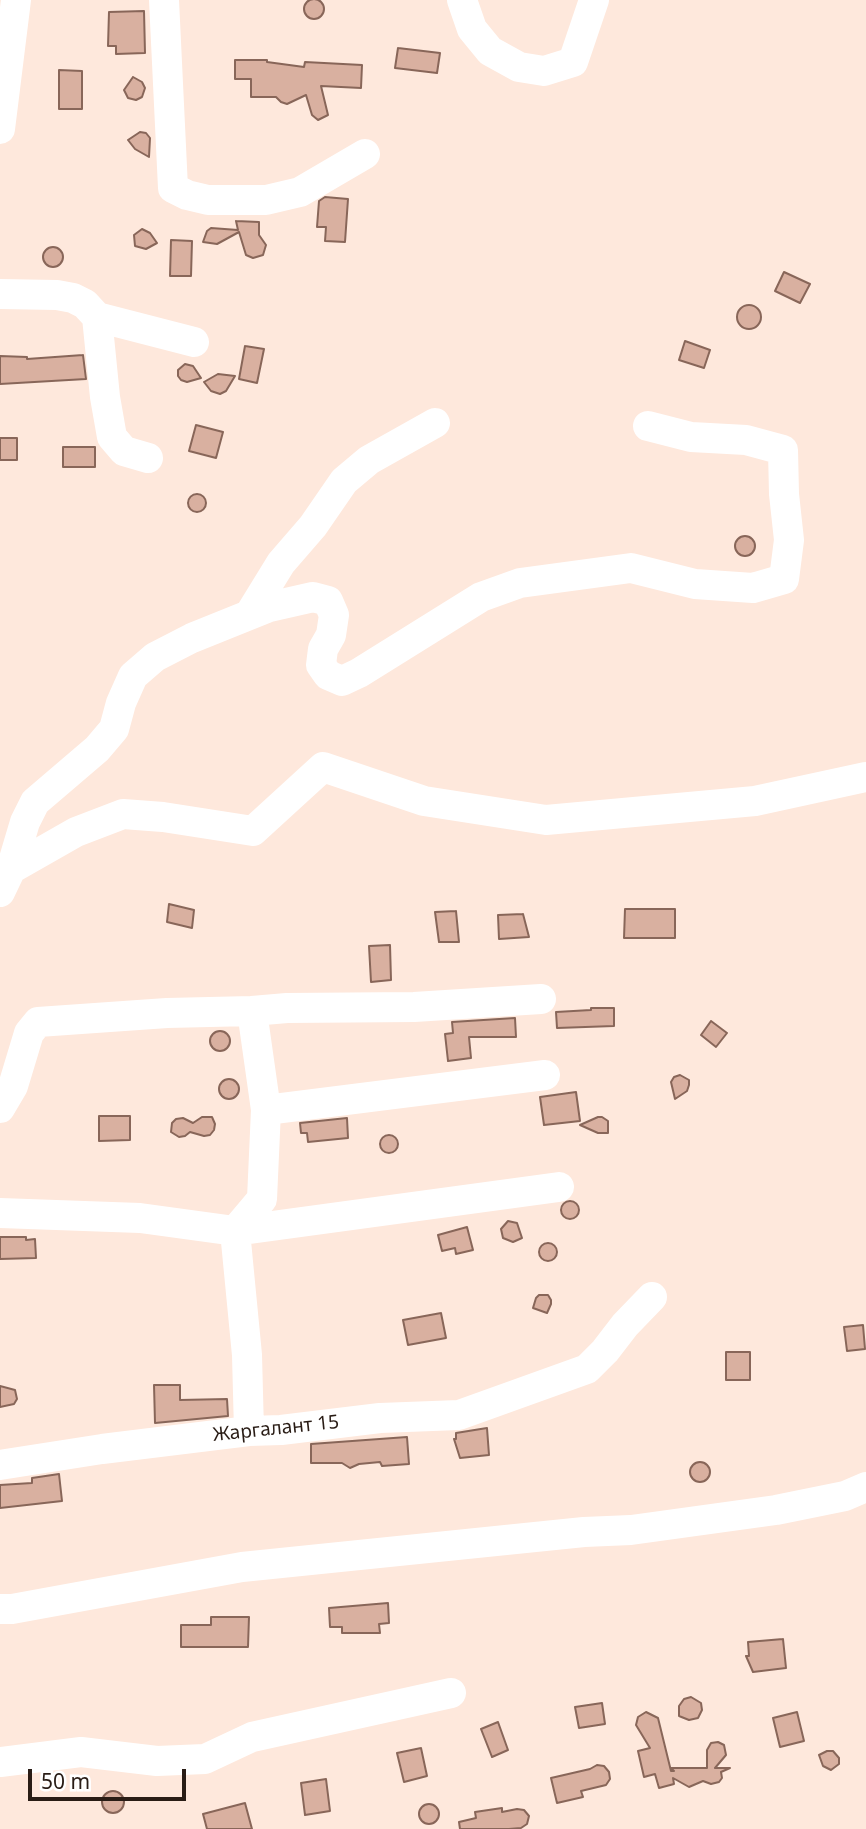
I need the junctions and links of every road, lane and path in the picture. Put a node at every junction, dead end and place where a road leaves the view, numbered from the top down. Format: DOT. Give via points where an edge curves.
graph roads {
  1 [pos="16,0"];
  2 [pos="164,0"];
  3 [pos="462,0"];
  4 [pos="594,0"];
  5 [pos="0,129"];
  6 [pos="365,154"];
  7 [pos="0,294"];
  8 [pos="97,317"];
  9 [pos="194,342"];
  10 [pos="435,423"];
  11 [pos="648,426"];
  12 [pos="148,458"];
  13 [pos="249,615"];
  14 [pos="866,777"];
  15 [pos="5,880"];
  16 [pos="541,999"];
  17 [pos="252,1011"];
  18 [pos="0,1057"];
  19 [pos="545,1074"];
  20 [pos="0,1107"];
  21 [pos="267,1110"];
  22 [pos="559,1187"];
  23 [pos="0,1213"];
  24 [pos="234,1231"];
  25 [pos="652,1297"];
  26 [pos="249,1431"];
  27 [pos="0,1465"];
  28 [pos="866,1487"];
  29 [pos="0,1609"];
  30 [pos="451,1693"];
  31 [pos="0,1762"];
  1 -- 5 [label="street"];
  2 -- 6 [label="street" via="173,188 208,200 266,200 300,192"];
  3 -- 4 [label="street" via="472,29 490,51 519,68 544,71 573,62"];
  7 -- 8 [label="street" via="73,298"];
  8 -- 9 [label="street"];
  8 -- 12 [label="street" via="112,437 124,451"];
  10 -- 13 [label="street" via="369,460 344,481 281,563"];
  11 -- 13 [label="street" via="783,450 789,540 784,579 753,588 695,584 631,568 520,583 481,597 342,681 328,676 321,665 334,615 328,601 313,597"];
  13 -- 15 [label="street" via="155,657 133,676 114,729 35,802"];
  14 -- 15 [label="street" via="755,801 546,820 424,801 323,766 253,831 123,814 76,832"];
  16 -- 17 [label="street"];
  17 -- 20 [label="street" via="38,1023 29,1033 13,1086"];
  17 -- 21 [label="street"];
  18 -- 20 [label="street" via="4,1084"];
  19 -- 21 [label="street"];
  21 -- 24 [label="street" via="262,1199"];
  22 -- 24 [label="street"];
  23 -- 24 [label="street" via="140,1218"];
  24 -- 26 [label="street" via="247,1355"];
  25 -- 26 [label="street, Жаргалант 15" via="587,1369 459,1415"];
  26 -- 27 [label="street, Жаргалант 15"];
  28 -- 29 [label="street" via="845,1496 776,1510 631,1530 242,1567"];
  30 -- 31 [label="street" via="252,1737 205,1759 157,1760 81,1752"];
}
